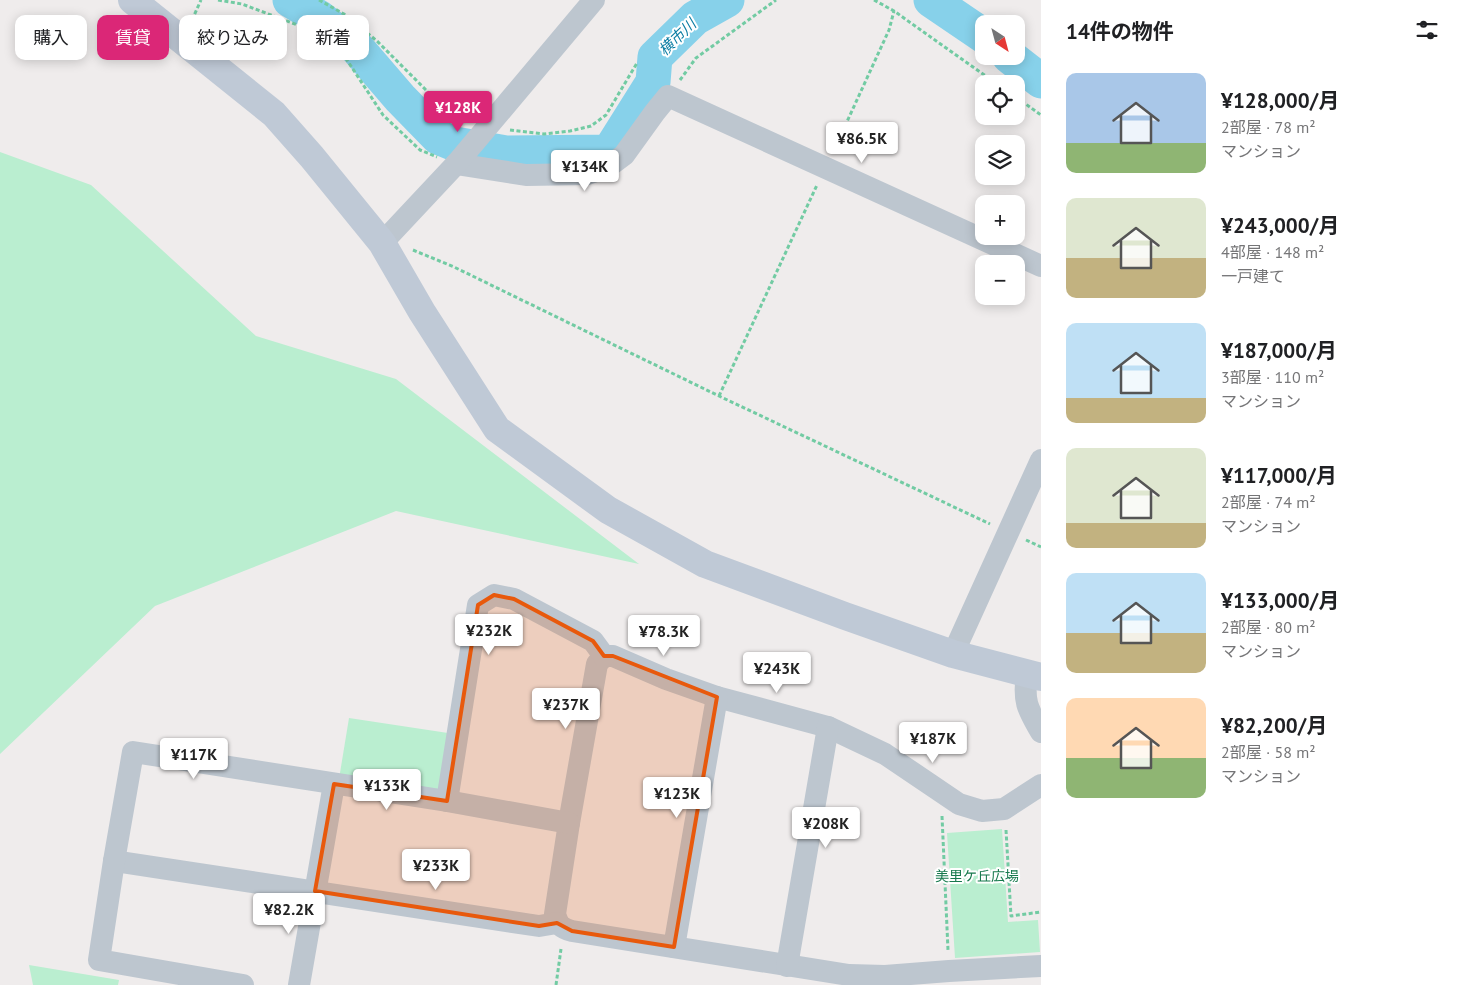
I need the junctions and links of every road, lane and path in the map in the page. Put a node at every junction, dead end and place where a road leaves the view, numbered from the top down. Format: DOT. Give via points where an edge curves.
graph roads {
  1 [pos="132,0"];
  2 [pos="218,0"];
  3 [pos="319,0"];
  4 [pos="594,0"];
  5 [pos="776,0"];
  6 [pos="874,0"];
  7 [pos="894,10"];
  8 [pos="637,63"];
  9 [pos="984,75"];
  10 [pos="668,96"];
  11 [pos="1025,103"];
  12 [pos="1041,115"];
  13 [pos="487,127"];
  14 [pos="456,164"];
  15 [pos="825,168"];
  16 [pos="383,242"];
  17 [pos="1041,266"];
  18 [pos="719,396"];
  19 [pos="1041,460"];
  20 [pos="1009,532"];
  21 [pos="1041,547"];
  22 [pos="953,654"];
  23 [pos="604,656"];
  24 [pos="1034,675"];
  25 [pos="717,697"];
  26 [pos="828,727"];
  27 [pos="1041,732"];
  28 [pos="334,784"];
  29 [pos="1041,785"];
  30 [pos="940,791"];
  31 [pos="447,801"];
  32 [pos="1004,809"];
  33 [pos="569,823"];
  34 [pos="114,861"];
  35 [pos="315,891"];
  36 [pos="1041,912"];
  37 [pos="560,926"];
  38 [pos="674,947"];
  39 [pos="787,966"];
  40 [pos="1041,966"];
  41 [pos="949,971"];
  42 [pos="242,985"];
  43 [pos="299,985"];
  44 [pos="556,985"];
  1 -- 16 [label="street" via="274,114"];
  2 -- 14 [label="path" via="242,4 325,38 345,57 383,115 405,137 420,150"];
  3 -- 13 [label="path" via="344,14 377,41 438,102"];
  4 -- 13 [label="street"];
  5 -- 10 [label="path" via="696,58"];
  6 -- 7 [label="path"];
  7 -- 9 [label="path"];
  7 -- 15 [label="path" via="889,30 856,106"];
  8 -- 13 [label="path" via="606,115 591,126 544,134"];
  10 -- 14 [label="street" via="624,155 608,167 587,174 526,174"];
  10 -- 15 [label="street"];
  11 -- 12 [label="path"];
  13 -- 14 [label="street"];
  14 -- 16 [label="street"];
  15 -- 17 [label="street"];
  15 -- 18 [label="path"];
  16 -- 18 [label="path" via="410,249 454,268"];
  16 -- 22 [label="street" via="422,312 497,429 608,510 705,564"];
  18 -- 20 [label="path"];
  19 -- 20 [label="street"];
  20 -- 21 [label="path"];
  20 -- 22 [label="street"];
  22 -- 24 [label="street"];
  23 -- 25 [label="street" via="613,656"];
  23 -- 31 [label="street" via="593,641 514,599 494,595 478,605"];
  23 -- 33 [label="street" via="598,664"];
  24 -- 27 [label="street" via="1024,693 1028,710"];
  25 -- 26 [label="street"];
  25 -- 38 [label="street"];
  26 -- 30 [label="street" via="886,754"];
  26 -- 39 [label="street"];
  28 -- 31 [label="street"];
  28 -- 34 [label="street" via="133,752"];
  28 -- 35 [label="street"];
  29 -- 32 [label="street"];
  30 -- 32 [label="street" via="959,804 982,811"];
  30 -- 41 [label="path"];
  31 -- 33 [label="street"];
  32 -- 36 [label="path" via="1011,916"];
  33 -- 37 [label="street" via="555,914"];
  34 -- 35 [label="street"];
  34 -- 42 [label="street" via="99,960"];
  35 -- 37 [label="street" via="539,926"];
  35 -- 43 [label="street"];
  37 -- 38 [label="street"];
  37 -- 44 [label="path"];
  38 -- 39 [label="street"];
  39 -- 41 [label="street" via="849,975"];
  40 -- 41 [label="street"];
}
